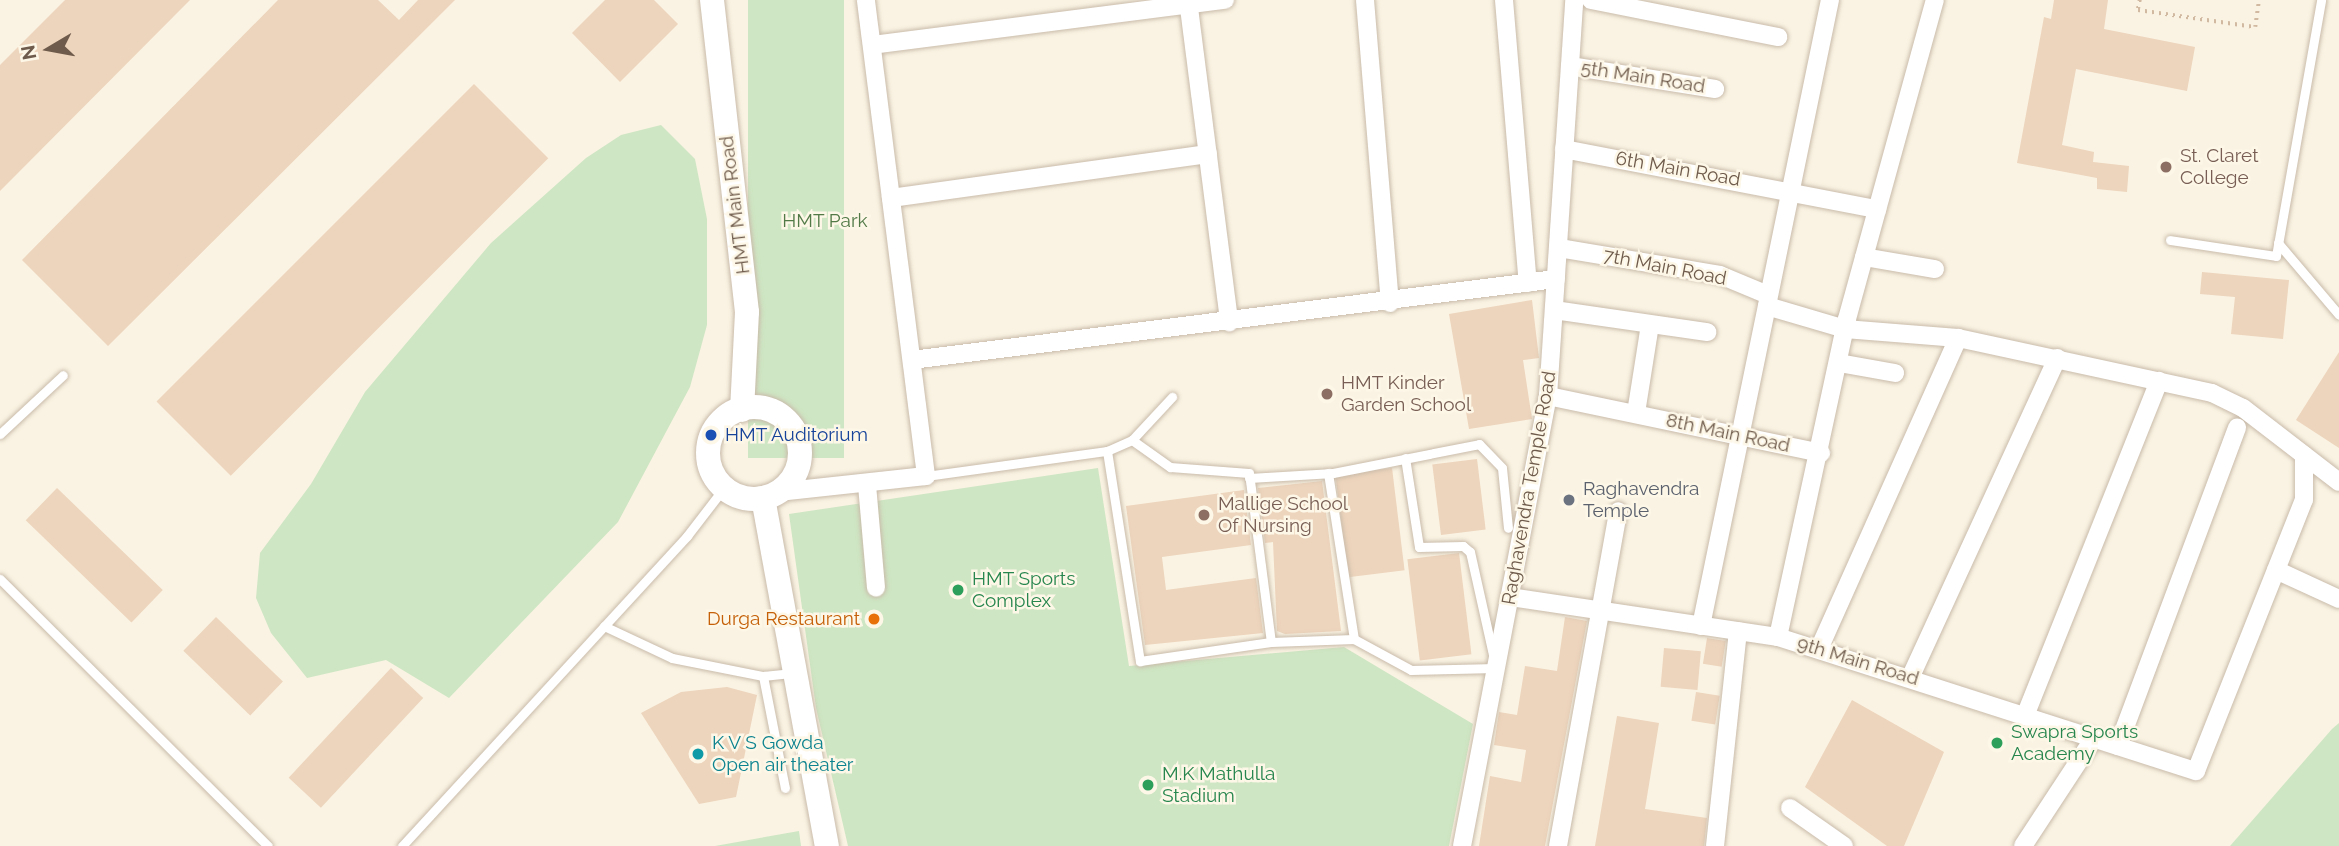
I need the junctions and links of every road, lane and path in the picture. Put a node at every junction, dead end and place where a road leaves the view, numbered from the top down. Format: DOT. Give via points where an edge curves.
graph roads {
  1 [pos="712,0"];
  2 [pos="866,0"];
  3 [pos="1225,0"];
  4 [pos="1365,0"];
  5 [pos="1504,0"];
  6 [pos="1574,0"];
  7 [pos="1591,0"];
  8 [pos="1830,0"];
  9 [pos="1935,0"];
  10 [pos="2140,0"];
  11 [pos="2259,0"];
  12 [pos="2321,0"];
  13 [pos="1189,2"];
  14 [pos="1778,37"];
  15 [pos="872,45"];
  16 [pos="1570,66"];
  17 [pos="1715,89"];
  18 [pos="1564,149"];
  19 [pos="1208,154"];
  20 [pos="1791,190"];
  21 [pos="891,198"];
  22 [pos="1877,209"];
  23 [pos="2170,240"];
  24 [pos="2278,243"];
  25 [pos="1559,247"];
  26 [pos="1864,257"];
  27 [pos="1935,269"];
  28 [pos="1556,279"];
  29 [pos="1528,283"];
  30 [pos="1767,301"];
  31 [pos="1390,303"];
  32 [pos="1554,310"];
  33 [pos="2339,315"];
  34 [pos="1229,322"];
  35 [pos="1650,325"];
  36 [pos="1845,329"];
  37 [pos="1707,332"];
  38 [pos="1958,338"];
  39 [pos="2057,358"];
  40 [pos="912,359"];
  41 [pos="1839,363"];
  42 [pos="1895,373"];
  43 [pos="63,375"];
  44 [pos="2159,381"];
  45 [pos="1548,396"];
  46 [pos="1172,397"];
  47 [pos="742,410"];
  48 [pos="1636,413"];
  49 [pos="2237,427"];
  50 [pos="0,435"];
  51 [pos="1740,436"];
  52 [pos="1132,440"];
  53 [pos="1107,451"];
  54 [pos="1821,453"];
  55 [pos="2304,455"];
  56 [pos="1405,458"];
  57 [pos="1328,473"];
  58 [pos="926,476"];
  59 [pos="1249,478"];
  60 [pos="2339,482"];
  61 [pos="867,485"];
  62 [pos="724,488"];
  63 [pos="771,495"];
  64 [pos="1618,511"];
  65 [pos="1508,528"];
  66 [pos="2276,570"];
  67 [pos="0,579"];
  68 [pos="876,588"];
  69 [pos="1510,597"];
  70 [pos="2339,599"];
  71 [pos="1601,609"];
  72 [pos="604,626"];
  73 [pos="1701,626"];
  74 [pos="1738,631"];
  75 [pos="1778,637"];
  76 [pos="1354,639"];
  77 [pos="1271,642"];
  78 [pos="1819,649"];
  79 [pos="1496,668"];
  80 [pos="795,673"];
  81 [pos="763,676"];
  82 [pos="1912,676"];
  83 [pos="2025,716"];
  84 [pos="2094,738"];
  85 [pos="2118,746"];
  86 [pos="785,788"];
  87 [pos="1790,808"];
  88 [pos="268,846"];
  89 [pos="402,846"];
  90 [pos="827,846"];
  91 [pos="1462,846"];
  92 [pos="1558,846"];
  93 [pos="1715,846"];
  94 [pos="1844,846"];
  95 [pos="2023,846"];
  1 -- 47 [label="street, HMT Main Road" via="747,312"];
  2 -- 15 [label="street"];
  3 -- 13 [label="street"];
  4 -- 31 [label="street"];
  5 -- 29 [label="street"];
  6 -- 16 [label="street, Raghavendra Temple Road"];
  7 -- 14 [label="street"];
  8 -- 20 [label="street"];
  9 -- 22 [label="street"];
  10 -- 11 [label="path" via="2138,10 2255,27"];
  12 -- 24 [label="lane"];
  13 -- 15 [label="street"];
  13 -- 19 [label="street"];
  15 -- 21 [label="street"];
  16 -- 17 [label="street, 5th Main Road"];
  16 -- 18 [label="street, Raghavendra Temple Road"];
  18 -- 20 [label="street, 6th Main Road"];
  18 -- 25 [label="street, Raghavendra Temple Road"];
  19 -- 21 [label="street"];
  19 -- 34 [label="street"];
  20 -- 22 [label="street, 6th Main Road"];
  20 -- 30 [label="street"];
  21 -- 40 [label="street"];
  22 -- 26 [label="street"];
  23 -- 24 [label="lane" via="2276,257"];
  24 -- 33 [label="lane"];
  25 -- 28 [label="street, Raghavendra Temple Road"];
  25 -- 30 [label="street, 7th Main Road" via="1720,275"];
  26 -- 27 [label="street"];
  26 -- 36 [label="street"];
  28 -- 29 [label="street"];
  28 -- 32 [label="street, Raghavendra Temple Road"];
  29 -- 31 [label="street"];
  30 -- 36 [label="street, 7th Main Road"];
  30 -- 51 [label="street"];
  31 -- 34 [label="street"];
  32 -- 35 [label="street"];
  32 -- 45 [label="street, Raghavendra Temple Road"];
  34 -- 40 [label="street"];
  35 -- 37 [label="street"];
  35 -- 48 [label="street"];
  36 -- 38 [label="street, 7th Main Road"];
  36 -- 41 [label="street"];
  38 -- 39 [label="street, 7th Main Road"];
  38 -- 78 [label="street"];
  39 -- 44 [label="street, 7th Main Road"];
  39 -- 82 [label="street"];
  40 -- 58 [label="street"];
  41 -- 42 [label="street"];
  41 -- 54 [label="street"];
  43 -- 50 [label="lane"];
  44 -- 55 [label="street, 7th Main Road" via="2243,408"];
  44 -- 83 [label="street"];
  45 -- 48 [label="street, 8th Main Road"];
  45 -- 69 [label="street, Raghavendra Temple Road"];
  46 -- 52 [label="lane"];
  47 -- 62 [label="street" via="720,421 711,435 710,467"];
  47 -- 63 [label="street" via="775,411 797,435 798,467"];
  48 -- 51 [label="street, 8th Main Road"];
  49 -- 85 [label="street"];
  51 -- 54 [label="street, 8th Main Road"];
  51 -- 73 [label="street"];
  52 -- 53 [label="lane"];
  52 -- 59 [label="lane" via="1170,467"];
  53 -- 58 [label="lane"];
  53 -- 77 [label="lane" via="1140,661"];
  54 -- 75 [label="street"];
  55 -- 60 [label="street, 7th Main Road"];
  55 -- 66 [label="street" via="2304,500"];
  56 -- 57 [label="lane"];
  56 -- 65 [label="lane" via="1479,444 1502,468"];
  56 -- 79 [label="lane" via="1419,547 1463,546 1470,552"];
  57 -- 59 [label="lane"];
  57 -- 76 [label="lane"];
  58 -- 61 [label="street"];
  59 -- 77 [label="lane"];
  61 -- 63 [label="street"];
  61 -- 68 [label="street"];
  62 -- 63 [label="street"];
  62 -- 72 [label="lane"];
  63 -- 80 [label="street"];
  64 -- 71 [label="street"];
  66 -- 70 [label="street"];
  66 -- 85 [label="street, 9th Main Road" via="2196,771"];
  67 -- 88 [label="lane"];
  69 -- 71 [label="street, 9th Main Road"];
  69 -- 79 [label="street, Raghavendra Temple Road"];
  71 -- 73 [label="street, 9th Main Road"];
  71 -- 92 [label="street"];
  72 -- 81 [label="lane" via="672,658"];
  72 -- 89 [label="lane"];
  73 -- 74 [label="street, 9th Main Road"];
  74 -- 75 [label="street, 9th Main Road"];
  74 -- 93 [label="street"];
  75 -- 78 [label="street, 9th Main Road"];
  76 -- 77 [label="lane"];
  76 -- 79 [label="lane" via="1411,670"];
  78 -- 82 [label="street, 9th Main Road"];
  79 -- 91 [label="street, Raghavendra Temple Road"];
  80 -- 81 [label="lane"];
  80 -- 90 [label="street"];
  81 -- 86 [label="lane"];
  82 -- 83 [label="street, 9th Main Road"];
  83 -- 84 [label="street, 9th Main Road"];
  84 -- 85 [label="street, 9th Main Road"];
  84 -- 95 [label="street"];
  87 -- 94 [label="street"];
}
